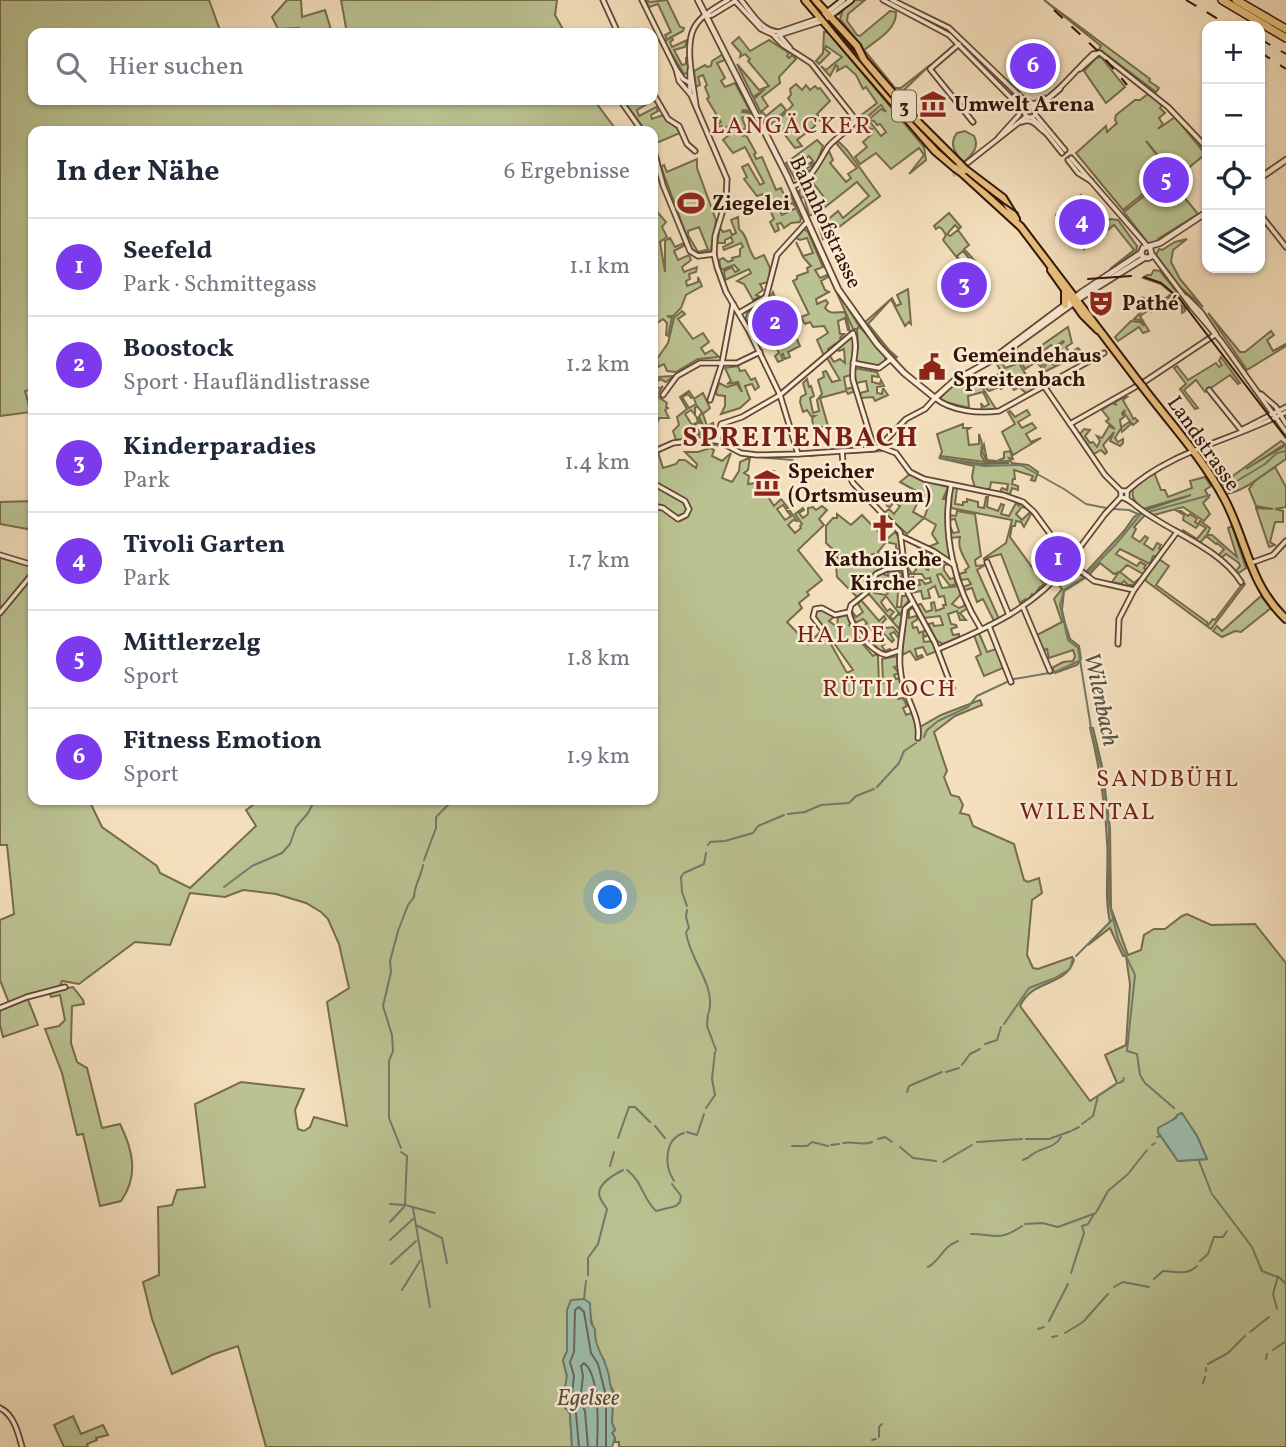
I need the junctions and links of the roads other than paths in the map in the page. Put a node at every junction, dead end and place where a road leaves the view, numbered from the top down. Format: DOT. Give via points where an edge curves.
graph roads {
  1 [pos="603,0"];
  2 [pos="642,0"];
  3 [pos="698,0"];
  4 [pos="728,0"];
  5 [pos="741,0"];
  6 [pos="805,0"];
  7 [pos="815,0"];
  8 [pos="843,0"];
  9 [pos="851,0"];
  10 [pos="883,0"];
  11 [pos="893,0"];
  12 [pos="1222,0"];
  13 [pos="1236,0"];
  14 [pos="811,8"];
  15 [pos="830,14"];
  16 [pos="706,16"];
  17 [pos="821,19"];
  18 [pos="810,21"];
  19 [pos="616,28"];
  20 [pos="656,28"];
  21 [pos="1286,29"];
  22 [pos="658,32"];
  23 [pos="777,35"];
  24 [pos="1286,38"];
  25 [pos="959,43"];
  26 [pos="676,69"];
  27 [pos="679,79"];
  28 [pos="691,83"];
  29 [pos="1062,85"];
  30 [pos="1008,90"];
  31 [pos="691,95"];
  32 [pos="658,102"];
  33 [pos="624,105"];
  34 [pos="697,108"];
  35 [pos="1029,112"];
  36 [pos="973,122"];
  37 [pos="638,126"];
  38 [pos="1002,135"];
  39 [pos="1206,147"];
  40 [pos="695,152"];
  41 [pos="1286,160"];
  42 [pos="658,166"];
  43 [pos="962,168"];
  44 [pos="1078,173"];
  45 [pos="1265,175"];
  46 [pos="1085,176"];
  47 [pos="1081,181"];
  48 [pos="1092,182"];
  49 [pos="792,187"];
  50 [pos="1202,215"];
  51 [pos="1265,220"];
  52 [pos="807,222"];
  53 [pos="1135,234"];
  54 [pos="1286,247"];
  55 [pos="1150,250"];
  56 [pos="714,254"];
  57 [pos="1143,255"];
  58 [pos="1043,256"];
  59 [pos="1162,269"];
  60 [pos="1065,290"];
  61 [pos="1075,299"];
  62 [pos="733,304"];
  63 [pos="1065,304"];
  64 [pos="738,313"];
  65 [pos="1216,334"];
  66 [pos="760,352"];
  67 [pos="1104,353"];
  68 [pos="994,358"];
  69 [pos="891,359"];
  70 [pos="722,363"];
  71 [pos="853,363"];
  72 [pos="1140,384"];
  73 [pos="1044,386"];
  74 [pos="943,390"];
  75 [pos="1209,390"];
  76 [pos="926,392"];
  77 [pos="1259,393"];
  78 [pos="663,395"];
  79 [pos="780,396"];
  80 [pos="935,398"];
  81 [pos="710,400"];
  82 [pos="1267,404"];
  83 [pos="1286,409"];
  84 [pos="1277,414"];
  85 [pos="1265,417"];
  86 [pos="1070,424"];
  87 [pos="1286,424"];
  88 [pos="1242,431"];
  89 [pos="1286,432"];
  90 [pos="718,442"];
  91 [pos="880,446"];
  92 [pos="874,449"];
  93 [pos="658,450"];
  94 [pos="842,451"];
  95 [pos="1193,452"];
  96 [pos="798,454"];
  97 [pos="951,485"];
  98 [pos="658,486"];
  99 [pos="1121,491"];
  100 [pos="1127,491"];
  101 [pos="1121,498"];
  102 [pos="1127,498"];
  103 [pos="658,507"];
  104 [pos="1177,532"];
  105 [pos="901,536"];
  106 [pos="1286,541"];
  107 [pos="0,555"];
  108 [pos="1067,558"];
  109 [pos="1072,558"];
  110 [pos="987,562"];
  111 [pos="28,563"];
  112 [pos="1249,564"];
  113 [pos="1066,565"];
  114 [pos="1073,565"];
  115 [pos="955,566"];
  116 [pos="904,568"];
  117 [pos="28,579"];
  118 [pos="1241,582"];
  119 [pos="1134,590"];
  120 [pos="912,603"];
  121 [pos="1023,607"];
  122 [pos="849,612"];
  123 [pos="0,613"];
  124 [pos="1009,615"];
  125 [pos="1286,619"];
  126 [pos="989,626"];
  127 [pos="981,629"];
  128 [pos="825,633"];
  129 [pos="1118,644"];
  130 [pos="938,649"];
  131 [pos="898,651"];
  132 [pos="1050,671"];
  133 [pos="1011,682"];
  134 [pos="952,688"];
  135 [pos="918,738"];
  136 [pos="65,987"];
  137 [pos="0,1008"];
  138 [pos="0,1408"];
  139 [pos="22,1447"];
  1 -- 19 [label="street"];
  2 -- 20 [label="street"];
  3 -- 16 [label="street, Bahnhofstrasse"];
  4 -- 16 [label="street"];
  5 -- 23 [label="street"];
  6 -- 14 [label="main road, Landstrasse / 3"];
  7 -- 15 [label="main road, Landstrasse / 3"];
  8 -- 15 [label="street"];
  9 -- 15 [label="street"];
  10 -- 25 [label="street" via="931,23"];
  11 -- 30 [label="street" via="948,28"];
  12 -- 24 [label="highway"];
  13 -- 21 [label="highway"];
  14 -- 17 [label="main road, Landstrasse / 3"];
  14 -- 18 [label="main road"];
  15 -- 17 [label="street"];
  15 -- 43 [label="main road, Landstrasse / 3" via="878,76"];
  16 -- 23 [label="street" via="735,1 761,29"];
  16 -- 28 [label="street" via="693,29"];
  16 -- 49 [label="street, Bahnhofstrasse"];
  17 -- 18 [label="street"];
  17 -- 23 [label="street"];
  17 -- 43 [label="main road, Landstrasse / 3" via="935,151"];
  18 -- 23 [label="street"];
  22 -- 26 [label="street"];
  23 -- 49 [label="street" via="811,63 856,120 828,148 807,179"];
  25 -- 30 [label="street"];
  25 -- 36 [label="street" via="930,69"];
  26 -- 27 [label="street"];
  26 -- 28 [label="street"];
  27 -- 28 [label="street"];
  27 -- 31 [label="street"];
  28 -- 31 [label="street"];
  28 -- 34 [label="street"];
  29 -- 35 [label="street"];
  29 -- 35 [label="street"];
  29 -- 39 [label="street" via="1100,53 1168,107"];
  30 -- 35 [label="street"];
  30 -- 35 [label="street" via="1025,101"];
  31 -- 34 [label="street"];
  32 -- 40 [label="street"];
  33 -- 37 [label="street"];
  34 -- 56 [label="street" via="727,179"];
  35 -- 35 [label="street" via="1063,152 1046,133"];
  35 -- 38 [label="street"];
  35 -- 38 [label="street"];
  38 -- 43 [label="street"];
  41 -- 45 [label="street"];
  42 -- 56 [label="street" via="690,251 698,256"];
  43 -- 58 [label="main road, Landstrasse / 3" via="1021,226"];
  44 -- 46 [label="street"];
  44 -- 46 [label="street" via="1069,159"];
  44 -- 47 [label="street"];
  46 -- 47 [label="street"];
  46 -- 48 [label="street"];
  47 -- 48 [label="street"];
  48 -- 53 [label="street"];
  49 -- 52 [label="street, Bahnhofstrasse"];
  50 -- 55 [label="street"];
  51 -- 54 [label="street"];
  52 -- 64 [label="street" via="778,255 767,295"];
  52 -- 69 [label="street, Bahnhofstrasse" via="846,302"];
  53 -- 55 [label="street"];
  53 -- 57 [label="street"];
  55 -- 57 [label="street"];
  55 -- 57 [label="street"];
  55 -- 59 [label="street"];
  56 -- 62 [label="street"];
  57 -- 59 [label="street"];
  57 -- 61 [label="street"];
  58 -- 60 [label="main road, Landstrasse / 3"];
  58 -- 61 [label="main road, Landstrasse / 3"];
  59 -- 65 [label="street"];
  60 -- 61 [label="main road, Landstrasse / 3"];
  60 -- 63 [label="main road"];
  61 -- 63 [label="street"];
  61 -- 68 [label="street"];
  61 -- 72 [label="main road, Landstrasse / 3"];
  62 -- 64 [label="street"];
  62 -- 70 [label="street"];
  63 -- 68 [label="street"];
  64 -- 66 [label="street"];
  65 -- 72 [label="street"];
  65 -- 77 [label="street"];
  66 -- 70 [label="street" via="737,363"];
  66 -- 79 [label="street"];
  67 -- 73 [label="street"];
  68 -- 74 [label="street"];
  69 -- 71 [label="street" via="879,368"];
  69 -- 76 [label="street, Bahnhofstrasse"];
  70 -- 78 [label="street" via="706,362 688,369"];
  70 -- 81 [label="street"];
  71 -- 79 [label="street" via="855,339 851,333"];
  71 -- 92 [label="street" via="853,380"];
  72 -- 86 [label="street"];
  72 -- 95 [label="main road, Landstrasse / 3"];
  73 -- 80 [label="street" via="993,412 953,407"];
  73 -- 86 [label="street"];
  74 -- 76 [label="street"];
  74 -- 80 [label="street"];
  75 -- 88 [label="street"];
  76 -- 80 [label="street, Bahnhofstrasse"];
  77 -- 82 [label="street"];
  77 -- 84 [label="street"];
  79 -- 90 [label="street" via="721,424"];
  79 -- 96 [label="street"];
  80 -- 91 [label="street"];
  82 -- 84 [label="street"];
  82 -- 85 [label="street"];
  83 -- 84 [label="street"];
  84 -- 85 [label="street"];
  84 -- 87 [label="street"];
  84 -- 88 [label="street"];
  84 -- 89 [label="street"];
  85 -- 88 [label="street"];
  86 -- 99 [label="street"];
  88 -- 95 [label="street"];
  90 -- 93 [label="street" via="690,440"];
  90 -- 96 [label="street" via="745,454"];
  91 -- 92 [label="street"];
  91 -- 97 [label="street" via="896,453 915,476"];
  92 -- 94 [label="street"];
  94 -- 96 [label="street"];
  94 -- 105 [label="street" via="853,483"];
  95 -- 100 [label="street" via="1147,475"];
  95 -- 112 [label="main road, Landstrasse / 3" via="1226,503"];
  97 -- 108 [label="street" via="1023,502"];
  97 -- 115 [label="street" via="947,526"];
  98 -- 103 [label="street" via="685,501 689,509 678,519"];
  99 -- 100 [label="street"];
  99 -- 101 [label="street"];
  100 -- 102 [label="street"];
  101 -- 102 [label="street"];
  101 -- 109 [label="street"];
  102 -- 104 [label="street"];
  104 -- 118 [label="street" via="1211,554"];
  104 -- 119 [label="street"];
  105 -- 115 [label="street"];
  105 -- 116 [label="street"];
  106 -- 112 [label="street" via="1273,555"];
  107 -- 111 [label="street"];
  108 -- 109 [label="street"];
  108 -- 113 [label="street"];
  109 -- 114 [label="street"];
  110 -- 124 [label="street"];
  112 -- 125 [label="main road, Landstrasse / 3" via="1266,596"];
  113 -- 114 [label="street"];
  113 -- 121 [label="street"];
  114 -- 119 [label="street" via="1094,581"];
  115 -- 127 [label="street"];
  116 -- 120 [label="street"];
  116 -- 122 [label="street" via="876,574"];
  117 -- 123 [label="street"];
  119 -- 129 [label="street" via="1119,619"];
  120 -- 130 [label="street"];
  120 -- 131 [label="street" via="905,609"];
  121 -- 124 [label="street"];
  121 -- 132 [label="street"];
  122 -- 128 [label="street" via="835,615 815,609 813,617"];
  122 -- 131 [label="street" via="853,624 876,651 886,655"];
  124 -- 126 [label="street"];
  126 -- 127 [label="street"];
  126 -- 133 [label="street"];
  127 -- 130 [label="street"];
  130 -- 134 [label="street"];
  131 -- 135 [label="street" via="904,688 919,726"];
  136 -- 137 [label="street"];
  138 -- 139 [label="street" via="18,1429"];
}
